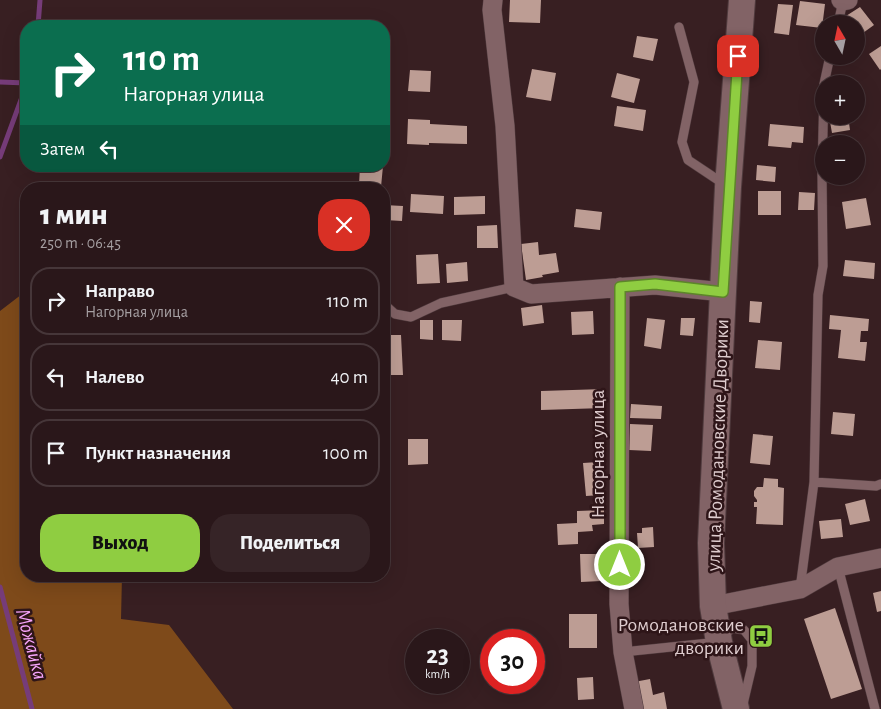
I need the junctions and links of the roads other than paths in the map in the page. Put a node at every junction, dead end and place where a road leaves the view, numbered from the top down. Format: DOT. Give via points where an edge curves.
graph roads {
  1 [pos="493,0"];
  2 [pos="742,0"];
  3 [pos="844,0"];
  4 [pos="840,15"];
  5 [pos="679,27"];
  6 [pos="823,125"];
  7 [pos="728,187"];
  8 [pos="514,287"];
  9 [pos="620,287"];
  10 [pos="723,292"];
  11 [pos="390,309"];
  12 [pos="814,482"];
  13 [pos="881,484"];
  14 [pos="881,558"];
  15 [pos="838,567"];
  16 [pos="800,589"];
  17 [pos="713,606"];
  18 [pos="719,642"];
  19 [pos="623,652"];
  20 [pos="634,709"];
  21 [pos="736,709"];
  22 [pos="742,709"];
  23 [pos="875,709"];
  1 -- 8 [label="street" via="505,126"];
  2 -- 7 [label="street, улица Ромодановские Дворики"];
  3 -- 4 [label="lane"];
  5 -- 7 [label="lane" via="694,82 682,142 688,160"];
  6 -- 12 [label="lane" via="823,266 818,296"];
  7 -- 10 [label="street, улица Ромодановские Дворики"];
  8 -- 9 [label="street" via="531,294"];
  8 -- 11 [label="lane" via="441,303 411,317 395,314"];
  9 -- 10 [label="street" via="655,284"];
  9 -- 19 [label="street, Нагорная улица" via="619,604"];
  10 -- 17 [label="street, улица Ромодановские Дворики" via="711,543"];
  12 -- 13 [label="lane"];
  12 -- 16 [label="lane"];
  14 -- 15 [label="street"];
  15 -- 16 [label="street"];
  15 -- 23 [label="lane"];
  16 -- 17 [label="street"];
  17 -- 18 [label="street, улица Ромодановские Дворики"];
  18 -- 19 [label="lane"];
  18 -- 21 [label="street, улица Ромодановские Дворики"];
  18 -- 22 [label="lane" via="733,628 744,630 752,640 752,666"];
  19 -- 20 [label="street, Нагорная улица"];
}
